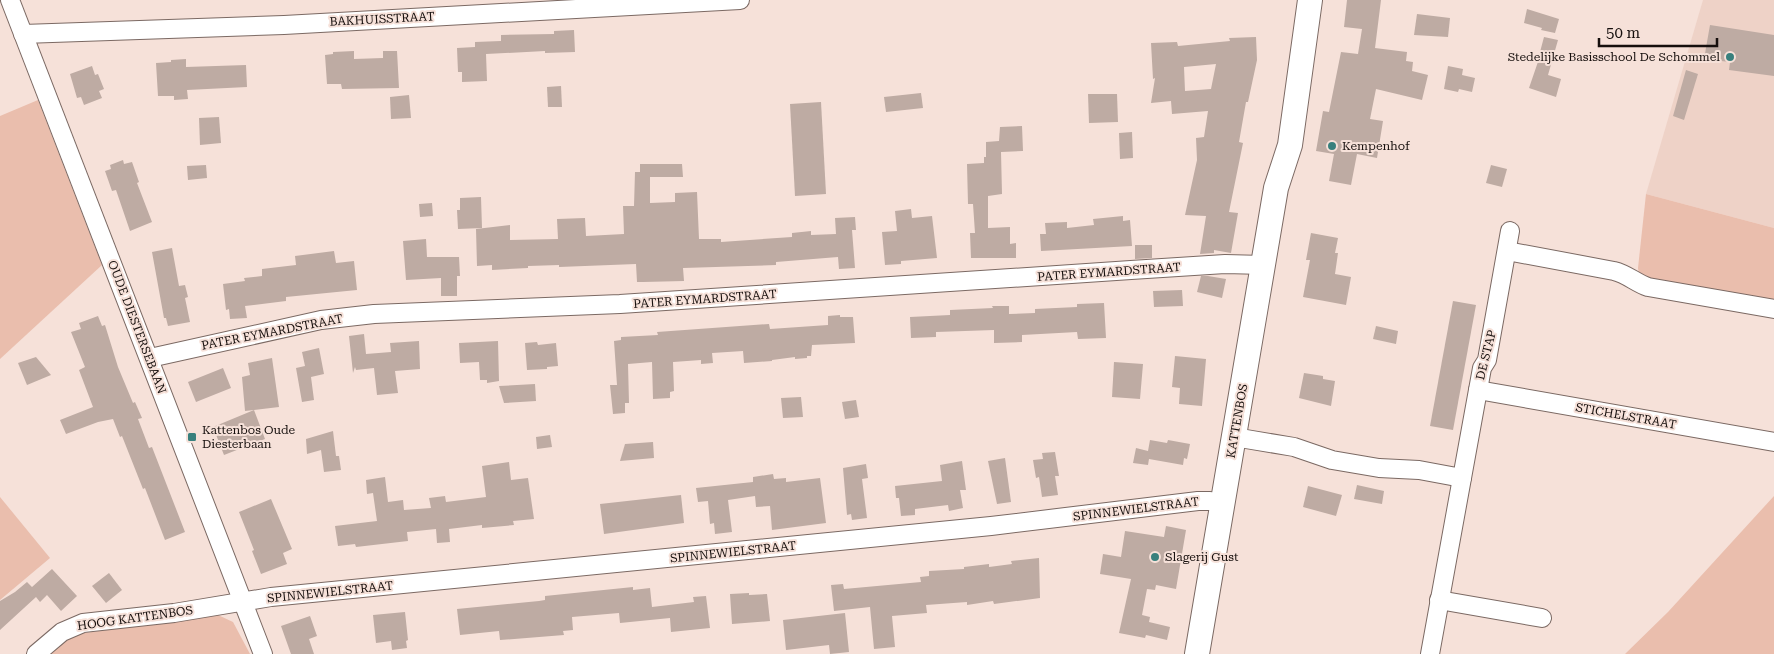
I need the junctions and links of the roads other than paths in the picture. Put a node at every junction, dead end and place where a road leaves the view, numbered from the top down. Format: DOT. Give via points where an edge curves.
graph roads {
  1 [pos="10,0"];
  2 [pos="740,0"];
  3 [pos="1296,0"];
  4 [pos="1310,0"];
  5 [pos="23,34"];
  6 [pos="1276,188"];
  7 [pos="1510,232"];
  8 [pos="1507,251"];
  9 [pos="1264,265"];
  10 [pos="1774,309"];
  11 [pos="150,358"];
  12 [pos="1478,390"];
  13 [pos="1234,437"];
  14 [pos="1774,442"];
  15 [pos="1462,478"];
  16 [pos="1223,504"];
  17 [pos="1439,600"];
  18 [pos="243,602"];
  19 [pos="1542,618"];
  20 [pos="36,654"];
  21 [pos="263,654"];
  22 [pos="1197,654"];
  23 [pos="1430,654"];
  1 -- 5 [label="street, OUDE DIESTERSEBAAN"];
  2 -- 5 [label="street, BAKHUISSTRAAT" via="362,21"];
  3 -- 6 [label="main road, KATTENBOS" via="1277,144"];
  4 -- 6 [label="main road, KATTENBOS" via="1290,145"];
  5 -- 11 [label="street, OUDE DIESTERSEBAAN"];
  6 -- 9 [label="main road, KATTENBOS"];
  7 -- 8 [label="street, DE STAP"];
  8 -- 10 [label="street" via="1614,270 1648,287"];
  8 -- 12 [label="street, DE STAP"];
  9 -- 11 [label="street, PATER EYMARDSTRAAT" via="1225,264 620,304 374,314 321,320"];
  9 -- 13 [label="main road, KATTENBOS"];
  11 -- 18 [label="street, OUDE DIESTERSEBAAN"];
  12 -- 14 [label="street, STICHELSTRAAT"];
  12 -- 15 [label="street, DE STAP"];
  13 -- 15 [label="street" via="1294,447 1332,460"];
  13 -- 16 [label="main road, KATTENBOS"];
  15 -- 17 [label="street, DE STAP"];
  16 -- 18 [label="street, SPINNEWIELSTRAAT" via="1198,501 991,526"];
  16 -- 22 [label="main road, KATTENBOS"];
  17 -- 19 [label="street"];
  17 -- 23 [label="street, DE STAP"];
  18 -- 20 [label="street, HOOG KATTENBOS" via="83,623 62,632"];
  18 -- 21 [label="street, OUDE DIESTERSEBAAN"];
}
